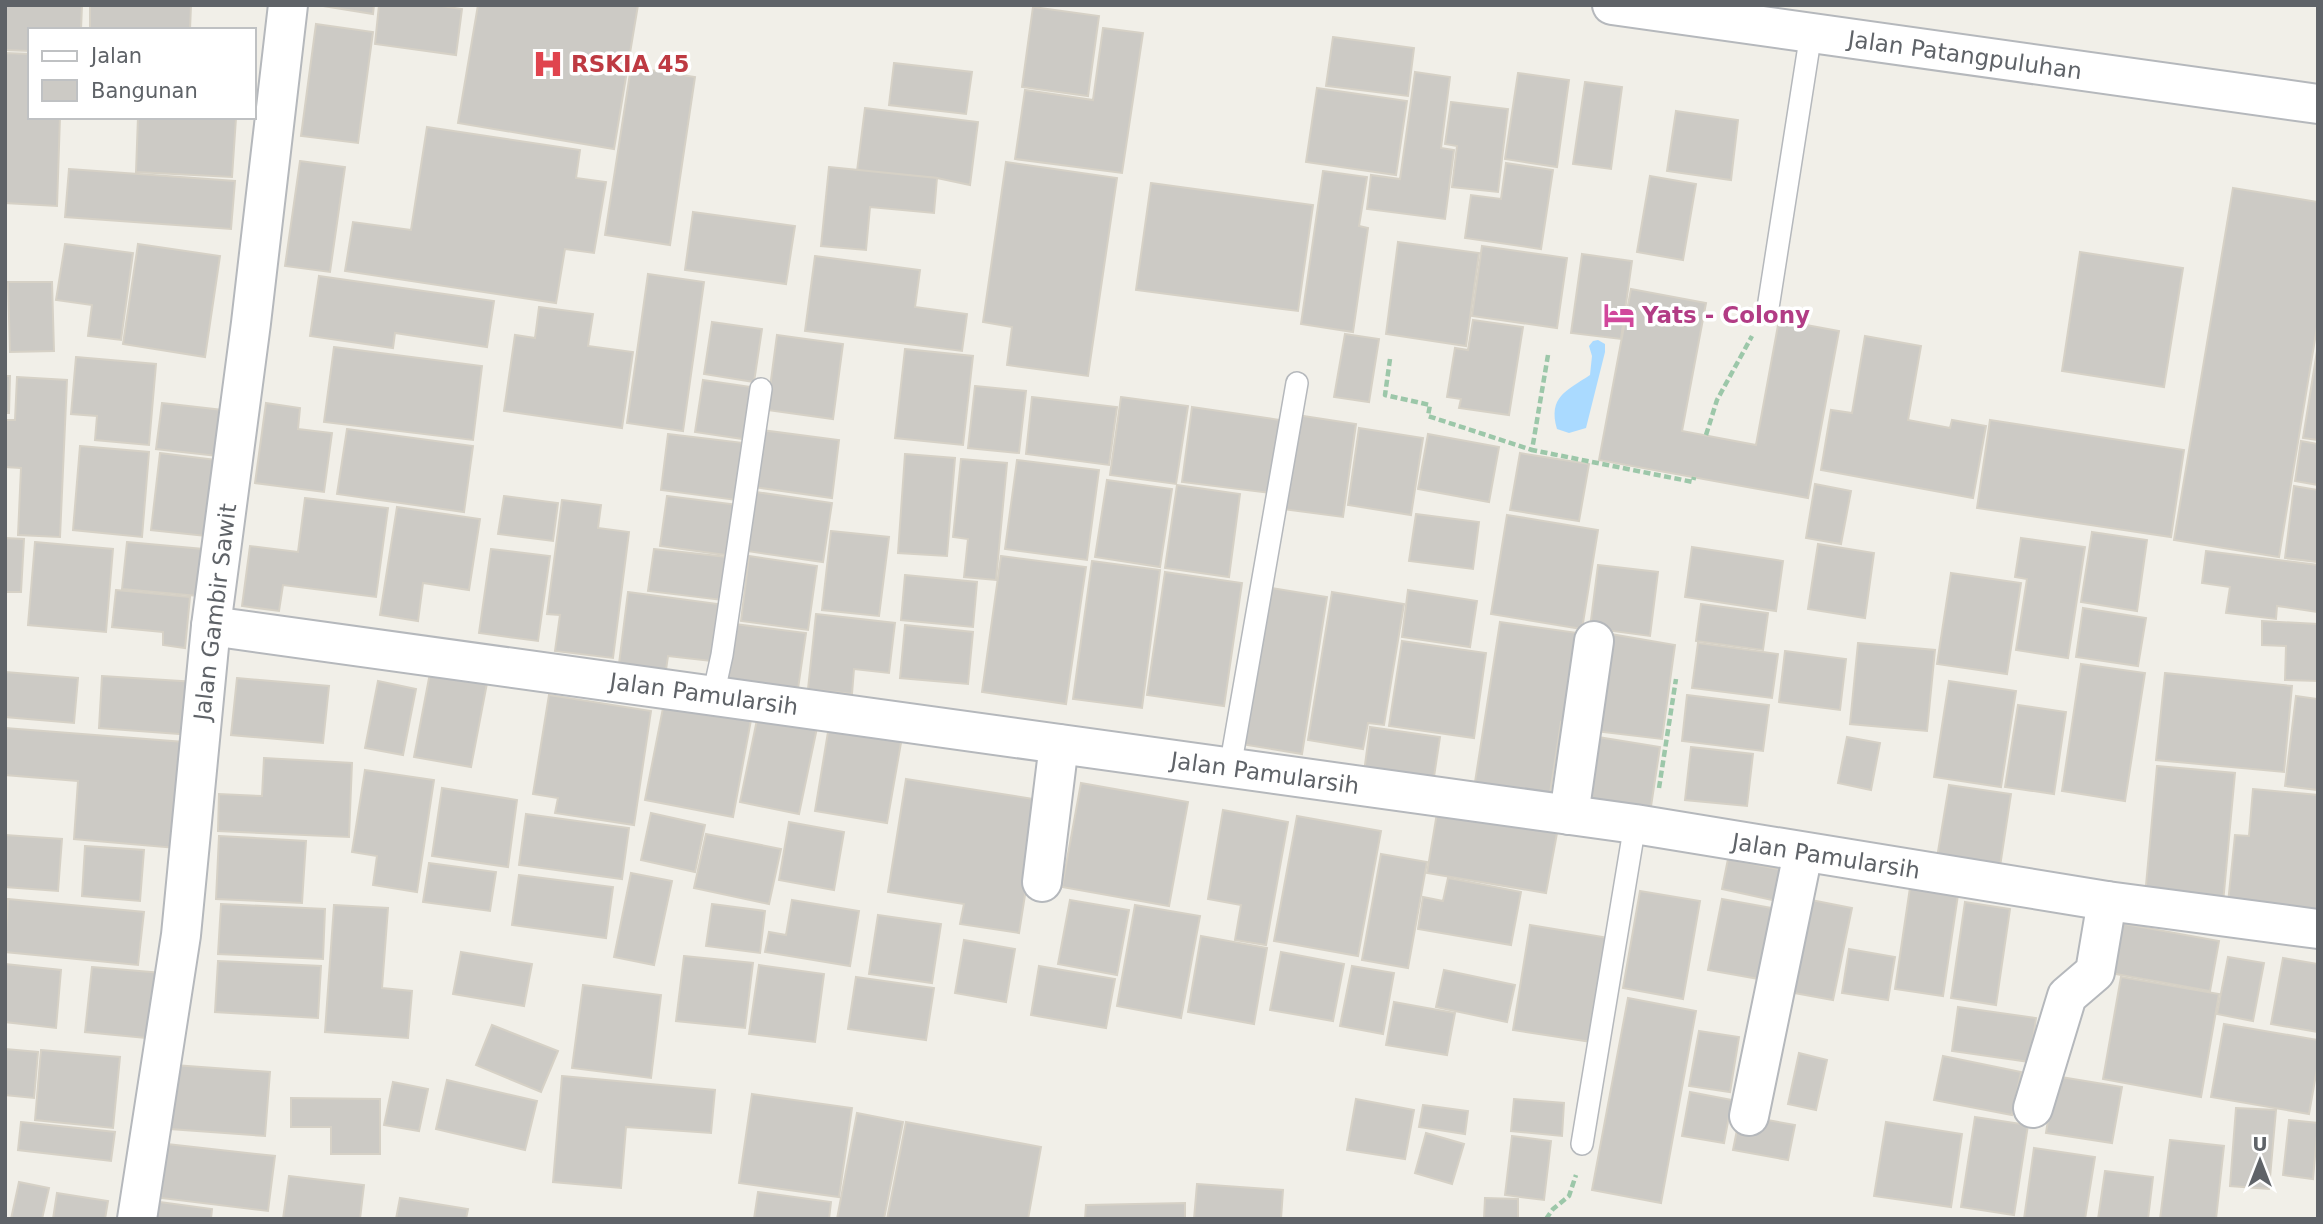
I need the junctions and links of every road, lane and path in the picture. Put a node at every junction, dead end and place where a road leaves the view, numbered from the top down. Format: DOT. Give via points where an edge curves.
graph roads {
  1 [pos="288,5"];
  2 [pos="1612,5"];
  3 [pos="1811,33"];
  4 [pos="2318,104"];
  5 [pos="1768,308"];
  6 [pos="1548,355"];
  7 [pos="1390,359"];
  8 [pos="1297,383"];
  9 [pos="761,389"];
  10 [pos="1706,435"];
  11 [pos="1532,450"];
  12 [pos="1694,477"];
  13 [pos="211,626"];
  14 [pos="1594,641"];
  15 [pos="1676,679"];
  16 [pos="713,696"];
  17 [pos="1059,744"];
  18 [pos="1230,768"];
  19 [pos="1569,815"];
  20 [pos="1644,825"];
  21 [pos="1803,853"];
  22 [pos="1042,882"];
  23 [pos="2107,901"];
  24 [pos="2318,929"];
  25 [pos="2033,1108"];
  26 [pos="1749,1116"];
  27 [pos="1582,1144"];
  28 [pos="136,1219"];
  29 [pos="1546,1219"];
  1 -- 13 [label="street, Jalan Gambir Sawit"];
  2 -- 3 [label="street, Jalan Patangpuluhan"];
  3 -- 4 [label="street, Jalan Patangpuluhan"];
  3 -- 5 [label="lane"];
  5 -- 10 [label="path" via="1717,400"];
  6 -- 11 [label="path"];
  7 -- 11 [label="path" via="1385,395 1430,405 1428,416"];
  8 -- 18 [label="lane"];
  9 -- 16 [label="lane"];
  11 -- 12 [label="path" via="1693,482"];
  13 -- 16 [label="street, Jalan Pamularsih"];
  13 -- 28 [label="street, Jalan Gambir Sawit" via="181,936"];
  14 -- 19 [label="street"];
  15 -- 20 [label="path"];
  16 -- 17 [label="street, Jalan Pamularsih"];
  17 -- 18 [label="street, Jalan Pamularsih"];
  17 -- 22 [label="street"];
  18 -- 19 [label="street, Jalan Pamularsih"];
  19 -- 20 [label="street, Jalan Pamularsih"];
  20 -- 21 [label="street, Jalan Pamularsih"];
  20 -- 27 [label="lane"];
  21 -- 23 [label="street, Jalan Pamularsih"];
  21 -- 26 [label="street"];
  23 -- 24 [label="street, Jalan Pamularsih"];
  23 -- 25 [label="street" via="2095,972 2067,996"];
  27 -- 29 [label="path" via="1569,1196"];
}
